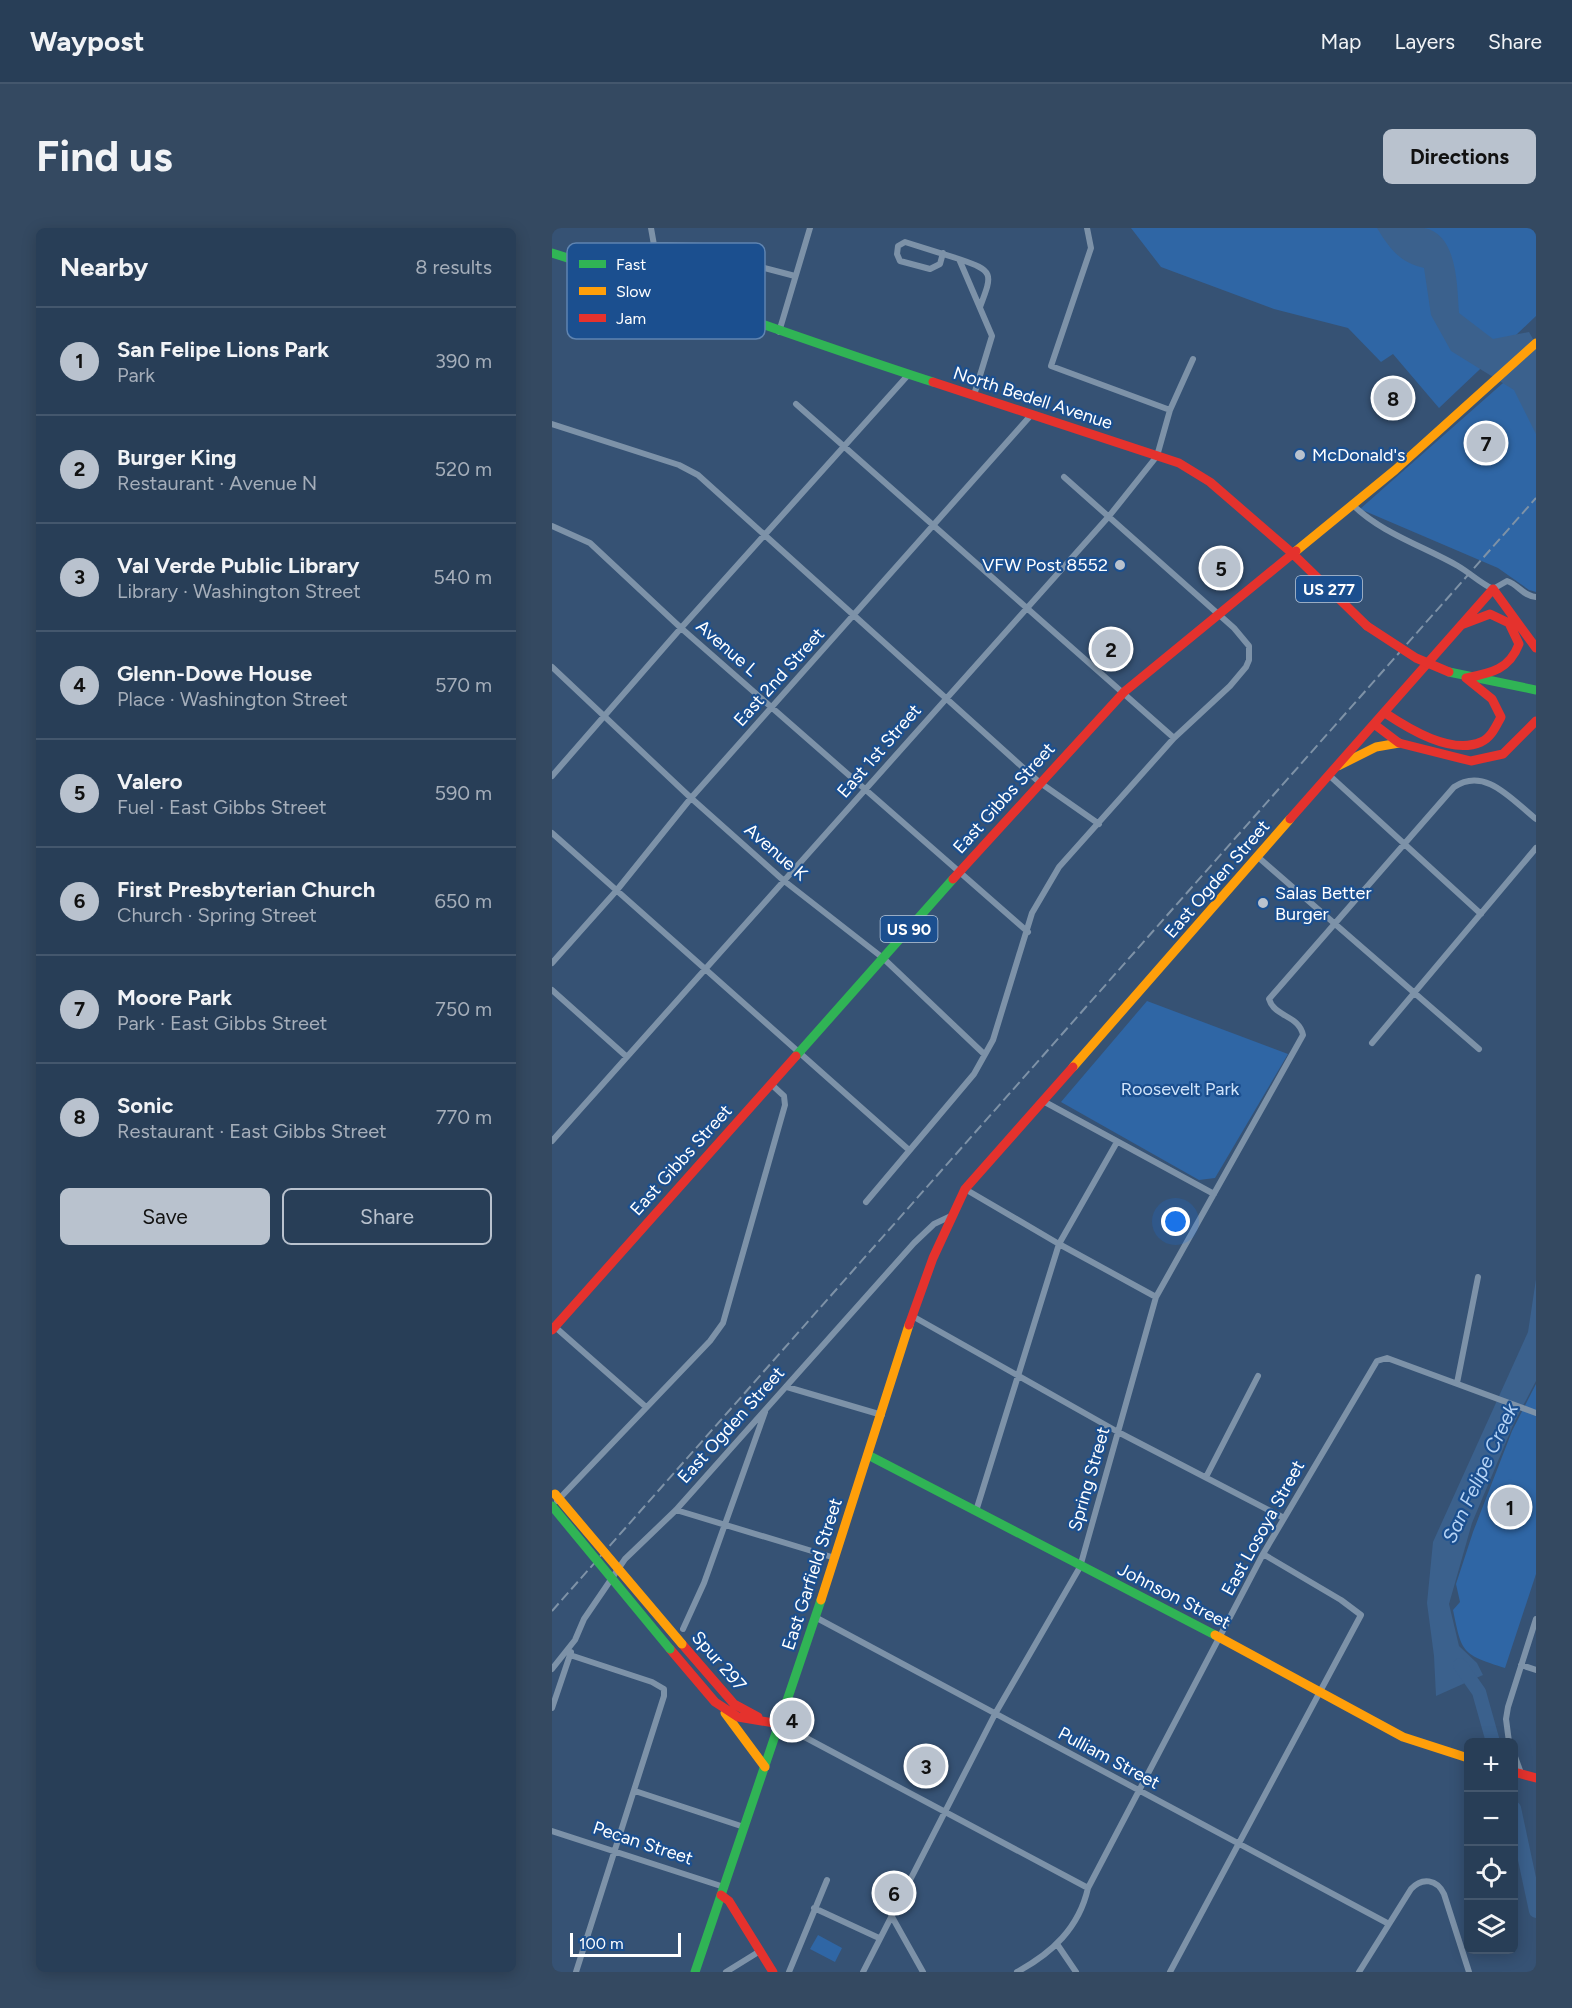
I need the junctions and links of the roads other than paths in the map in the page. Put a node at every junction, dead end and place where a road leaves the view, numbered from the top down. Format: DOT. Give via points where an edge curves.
graph roads {
  1 [pos="651,228"];
  2 [pos="810,228"];
  3 [pos="1087,228"];
  4 [pos="654,243"];
  5 [pos="552,253"];
  6 [pos="943,253"];
  7 [pos="567,258"];
  8 [pos="959,259"];
  9 [pos="765,268"];
  10 [pos="795,276"];
  11 [pos="980,307"];
  12 [pos="765,327"];
  13 [pos="779,332"];
  14 [pos="1536,343"];
  15 [pos="1193,359"];
  16 [pos="909,374"];
  17 [pos="974,395"];
  18 [pos="796,404"];
  19 [pos="1170,410"];
  20 [pos="1032,414"];
  21 [pos="552,424"];
  22 [pos="843,446"];
  23 [pos="1158,456"];
  24 [pos="1064,477"];
  25 [pos="1353,505"];
  26 [pos="1110,515"];
  27 [pos="933,525"];
  28 [pos="552,526"];
  29 [pos="765,534"];
  30 [pos="1292,553"];
  31 [pos="1493,589"];
  32 [pos="1536,597"];
  33 [pos="1026,608"];
  34 [pos="1218,614"];
  35 [pos="854,615"];
  36 [pos="1461,625"];
  37 [pos="681,627"];
  38 [pos="1536,648"];
  39 [pos="552,668"];
  40 [pos="1466,678"];
  41 [pos="1536,690"];
  42 [pos="1124,692"];
  43 [pos="946,698"];
  44 [pos="771,708"];
  45 [pos="1385,713"];
  46 [pos="603,718"];
  47 [pos="1536,721"];
  48 [pos="1374,724"];
  49 [pos="1174,738"];
  50 [pos="1399,743"];
  51 [pos="1338,766"];
  52 [pos="552,776"];
  53 [pos="1330,776"];
  54 [pos="1039,782"];
  55 [pos="867,789"];
  56 [pos="691,798"];
  57 [pos="1536,819"];
  58 [pos="1099,824"];
  59 [pos="552,833"];
  60 [pos="1404,844"];
  61 [pos="1536,848"];
  62 [pos="1258,857"];
  63 [pos="961,871"];
  64 [pos="783,880"];
  65 [pos="617,890"];
  66 [pos="1481,914"];
  67 [pos="1334,924"];
  68 [pos="1028,932"];
  69 [pos="884,958"];
  70 [pos="552,963"];
  71 [pos="706,969"];
  72 [pos="552,990"];
  73 [pos="1414,993"];
  74 [pos="1372,1043"];
  75 [pos="1479,1049"];
  76 [pos="800,1052"];
  77 [pos="984,1054"];
  78 [pos="627,1057"];
  79 [pos="771,1084"];
  80 [pos="1043,1101"];
  81 [pos="552,1141"];
  82 [pos="1117,1142"];
  83 [pos="909,1150"];
  84 [pos="965,1189"];
  85 [pos="1214,1194"];
  86 [pos="866,1202"];
  87 [pos="951,1216"];
  88 [pos="1059,1244"];
  89 [pos="1478,1277"];
  90 [pos="1156,1297"];
  91 [pos="914,1317"];
  92 [pos="553,1327"];
  93 [pos="1016,1376"];
  94 [pos="1258,1376"];
  95 [pos="1457,1383"];
  96 [pos="787,1387"];
  97 [pos="646,1407"];
  98 [pos="766,1409"];
  99 [pos="1536,1413"];
  100 [pos="882,1414"];
  101 [pos="1118,1432"];
  102 [pos="868,1455"];
  103 [pos="1206,1477"];
  104 [pos="553,1492"];
  105 [pos="552,1506"];
  106 [pos="676,1510"];
  107 [pos="975,1511"];
  108 [pos="1284,1518"];
  109 [pos="725,1525"];
  110 [pos="1263,1554"];
  111 [pos="835,1558"];
  112 [pos="1080,1567"];
  113 [pos="815,1617"];
  114 [pos="1536,1619"];
  115 [pos="683,1629"];
  116 [pos="1220,1638"];
  117 [pos="575,1640"];
  118 [pos="570,1655"];
  119 [pos="1521,1665"];
  120 [pos="552,1669"];
  121 [pos="1536,1670"];
  122 [pos="1321,1693"];
  123 [pos="715,1702"];
  124 [pos="552,1708"];
  125 [pos="995,1714"];
  126 [pos="780,1725"];
  127 [pos="1508,1738"];
  128 [pos="1464,1757"];
  129 [pos="765,1767"];
  130 [pos="1518,1773"];
  131 [pos="1536,1778"];
  132 [pos="635,1791"];
  133 [pos="1139,1791"];
  134 [pos="944,1812"];
  135 [pos="744,1827"];
  136 [pos="552,1831"];
  137 [pos="1240,1842"];
  138 [pos="616,1851"];
  139 [pos="828,1880"];
  140 [pos="1088,1888"];
  141 [pos="723,1891"];
  142 [pos="814,1908"];
  143 [pos="891,1915"];
  144 [pos="1389,1924"];
  145 [pos="879,1938"];
  146 [pos="1057,1944"];
  147 [pos="760,1951"];
  148 [pos="576,1972"];
  149 [pos="695,1972"];
  150 [pos="726,1972"];
  151 [pos="773,1972"];
  152 [pos="789,1972"];
  153 [pos="863,1972"];
  154 [pos="923,1972"];
  155 [pos="1017,1972"];
  156 [pos="1076,1972"];
  157 [pos="1170,1972"];
  158 [pos="1359,1972"];
  159 [pos="1469,1972"];
  1 -- 4 [label="street"];
  2 -- 10 [label="street"];
  3 -- 19 [label="street" via="1091,248 1051,366"];
  5 -- 7 [label="main road, North Bedell Avenue"];
  6 -- 6 [label="street" via="904,242 898,246 897,254 900,261 930,269 940,264"];
  6 -- 8 [label="street"];
  8 -- 11 [label="street"];
  8 -- 11 [label="street" via="985,268 989,274"];
  9 -- 10 [label="street"];
  10 -- 13 [label="street"];
  11 -- 17 [label="street" via="992,336"];
  12 -- 13 [label="main road, North Bedell Avenue"];
  13 -- 16 [label="main road, North Bedell Avenue"];
  14 -- 25 [label="main road, East Gibbs Street / US 90"];
  15 -- 19 [label="street, East 1st Street"];
  16 -- 17 [label="main road, North Bedell Avenue"];
  16 -- 22 [label="street"];
  17 -- 20 [label="main road, North Bedell Avenue"];
  18 -- 22 [label="street"];
  19 -- 23 [label="street, East 1st Street"];
  20 -- 23 [label="main road, North Bedell Avenue"];
  20 -- 27 [label="street, East 2nd Street"];
  21 -- 29 [label="street" via="679,465 698,475"];
  22 -- 27 [label="street"];
  22 -- 29 [label="street"];
  23 -- 26 [label="street, East 1st Street"];
  23 -- 30 [label="main road, North Bedell Avenue" via="1179,463 1210,482"];
  24 -- 26 [label="street"];
  25 -- 30 [label="main road, East Gibbs Street / US 90"];
  25 -- 31 [label="street" via="1367,519 1460,567"];
  26 -- 33 [label="street, East 1st Street"];
  26 -- 34 [label="street"];
  27 -- 33 [label="street"];
  27 -- 35 [label="street, East 2nd Street"];
  28 -- 37 [label="street, Avenue L" via="590,543"];
  29 -- 35 [label="street"];
  29 -- 37 [label="street"];
  30 -- 34 [label="main road, East Gibbs Street / US 90"];
  30 -- 40 [label="main road, North Bedell Avenue / US 277, bridge" via="1366,626 1416,658"];
  31 -- 32 [label="street" via="1507,581 1526,596"];
  31 -- 36 [label="main road, East Ogden Street"];
  31 -- 38 [label="main road"];
  33 -- 42 [label="street"];
  33 -- 43 [label="street, East 1st Street"];
  34 -- 42 [label="main road, East Gibbs Street / US 90"];
  34 -- 49 [label="street" via="1249,646 1249,660 1230,686"];
  35 -- 43 [label="street"];
  35 -- 44 [label="street, East 2nd Street"];
  36 -- 40 [label="main road" via="1490,614 1509,623 1519,644 1508,666"];
  36 -- 45 [label="main road, East Ogden Street"];
  37 -- 44 [label="street, Avenue L"];
  37 -- 46 [label="street"];
  39 -- 46 [label="street, Avenue K"];
  40 -- 41 [label="main road, US 277"];
  40 -- 45 [label="main road" via="1490,695 1501,717 1481,742 1458,744 1424,735"];
  42 -- 49 [label="street"];
  42 -- 54 [label="main road, East Gibbs Street / US 90"];
  43 -- 54 [label="street"];
  43 -- 55 [label="street, East 1st Street"];
  44 -- 55 [label="street, Avenue L"];
  44 -- 56 [label="street, East 2nd Street"];
  45 -- 48 [label="main road, East Ogden Street"];
  46 -- 52 [label="street"];
  46 -- 56 [label="street, Avenue K"];
  47 -- 50 [label="main road" via="1503,754 1484,760 1458,758"];
  48 -- 50 [label="main road"];
  48 -- 51 [label="main road, East Ogden Street"];
  49 -- 58 [label="street"];
  50 -- 51 [label="main road" via="1376,747"];
  51 -- 53 [label="main road, East Ogden Street"];
  53 -- 60 [label="street"];
  53 -- 62 [label="main road, East Ogden Street"];
  54 -- 58 [label="street"];
  54 -- 63 [label="main road, East Gibbs Street / US 90"];
  55 -- 63 [label="street, Avenue L"];
  55 -- 64 [label="street, East 1st Street"];
  56 -- 64 [label="street, Avenue K"];
  56 -- 65 [label="street, East 2nd Street"];
  57 -- 60 [label="street" via="1486,780 1463,781"];
  58 -- 68 [label="street" via="1054,875 1032,913"];
  59 -- 65 [label="street"];
  60 -- 66 [label="street"];
  60 -- 67 [label="street"];
  61 -- 66 [label="street"];
  62 -- 67 [label="street"];
  62 -- 80 [label="main road, East Ogden Street"];
  63 -- 68 [label="street, Avenue L"];
  63 -- 69 [label="main road, East Gibbs Street / US 90"];
  64 -- 69 [label="street, Avenue K"];
  64 -- 71 [label="street, East 1st Street"];
  65 -- 70 [label="street, East 2nd Street"];
  65 -- 71 [label="street"];
  66 -- 73 [label="street"];
  67 -- 73 [label="street"];
  67 -- 85 [label="street, Spring Street" via="1269,999 1274,1008 1298,1023 1302,1035"];
  68 -- 77 [label="street" via="993,1040"];
  69 -- 76 [label="main road, East Gibbs Street / US 90"];
  69 -- 77 [label="street, Avenue K"];
  71 -- 76 [label="street"];
  71 -- 78 [label="street, East 1st Street"];
  72 -- 78 [label="street"];
  73 -- 74 [label="street"];
  73 -- 75 [label="street"];
  76 -- 79 [label="main road, East Gibbs Street / US 90"];
  76 -- 83 [label="street"];
  77 -- 83 [label="street" via="974,1074"];
  78 -- 81 [label="street, East 1st Street"];
  79 -- 92 [label="main road, East Gibbs Street / US 90"];
  79 -- 97 [label="street" via="784,1096 785,1105 723,1323 711,1341"];
  80 -- 82 [label="street"];
  80 -- 84 [label="main road, East Ogden Street"];
  82 -- 85 [label="street"];
  82 -- 88 [label="street"];
  83 -- 86 [label="street"];
  84 -- 87 [label="main road, East Garfield Street"];
  84 -- 88 [label="street"];
  85 -- 90 [label="street, Spring Street"];
  87 -- 91 [label="main road, East Garfield Street"];
  87 -- 96 [label="street, East Ogden Street" via="934,1224 914,1243"];
  88 -- 90 [label="street"];
  88 -- 93 [label="street"];
  89 -- 95 [label="street"];
  90 -- 101 [label="street, Spring Street"];
  91 -- 93 [label="street"];
  91 -- 100 [label="main road, East Garfield Street"];
  92 -- 97 [label="street"];
  93 -- 101 [label="street"];
  93 -- 107 [label="street"];
  94 -- 103 [label="street"];
  95 -- 99 [label="street, East Losoya Street"];
  95 -- 108 [label="street, East Losoya Street" via="1387,1358 1377,1361"];
  96 -- 98 [label="street, East Ogden Street"];
  96 -- 100 [label="street"];
  97 -- 105 [label="street"];
  98 -- 106 [label="street, East Ogden Street"];
  98 -- 109 [label="street"];
  100 -- 102 [label="main road, East Garfield Street"];
  101 -- 103 [label="street"];
  101 -- 112 [label="street, Spring Street"];
  102 -- 107 [label="main road, Johnson Street"];
  102 -- 111 [label="main road, East Garfield Street"];
  103 -- 108 [label="street"];
  104 -- 126 [label="main road, Spur 297, bridge" via="734,1704"];
  105 -- 123 [label="main road, Spur 297, bridge"];
  106 -- 109 [label="street"];
  106 -- 117 [label="street, East Ogden Street" via="625,1559 584,1619"];
  107 -- 112 [label="main road, Johnson Street"];
  108 -- 110 [label="street, East Losoya Street"];
  109 -- 111 [label="street"];
  109 -- 115 [label="street"];
  110 -- 116 [label="street, East Losoya Street"];
  110 -- 122 [label="street" via="1361,1615"];
  111 -- 113 [label="main road, East Garfield Street"];
  112 -- 116 [label="main road, Johnson Street"];
  112 -- 125 [label="street, Spring Street"];
  113 -- 125 [label="street, Pulliam Street"];
  113 -- 126 [label="main road, East Garfield Street"];
  114 -- 119 [label="street"];
  116 -- 122 [label="main road, Johnson Street"];
  116 -- 133 [label="street, East Losoya Street"];
  117 -- 118 [label="street"];
  117 -- 120 [label="street, East Ogden Street"];
  118 -- 124 [label="street"];
  118 -- 132 [label="street" via="664,1689 664,1704"];
  119 -- 121 [label="street"];
  119 -- 127 [label="street" via="1506,1719"];
  122 -- 128 [label="main road, Johnson Street" via="1403,1737"];
  122 -- 137 [label="street"];
  123 -- 126 [label="main road, Spur 297" via="738,1717"];
  123 -- 129 [label="main road"];
  125 -- 133 [label="street, Pulliam Street"];
  125 -- 134 [label="street, Spring Street"];
  126 -- 129 [label="main road, East Garfield Street"];
  126 -- 134 [label="street"];
  129 -- 135 [label="main road, East Garfield Street"];
  130 -- 131 [label="main road"];
  132 -- 135 [label="street"];
  132 -- 138 [label="street"];
  133 -- 137 [label="street, Pulliam Street"];
  133 -- 140 [label="street, East Losoya Street"];
  134 -- 140 [label="street"];
  134 -- 143 [label="street, Spring Street"];
  135 -- 141 [label="main road, East Garfield Street"];
  136 -- 138 [label="street, Pecan Street"];
  137 -- 144 [label="street, Pulliam Street"];
  137 -- 157 [label="street"];
  138 -- 141 [label="street, Pecan Street"];
  138 -- 148 [label="street"];
  139 -- 142 [label="street"];
  140 -- 146 [label="street, East Losoya Street" via="1070,1931"];
  141 -- 147 [label="main road"];
  141 -- 149 [label="main road, East Garfield Street"];
  142 -- 145 [label="street"];
  142 -- 152 [label="street"];
  143 -- 145 [label="street, Spring Street"];
  143 -- 154 [label="street"];
  144 -- 158 [label="street"];
  144 -- 159 [label="street" via="1416,1884 1436,1883 1444,1894"];
  145 -- 153 [label="street, Spring Street"];
  146 -- 155 [label="street, East Losoya Street" via="1043,1958"];
  146 -- 156 [label="street"];
  147 -- 150 [label="street"];
  147 -- 151 [label="main road"];
}
